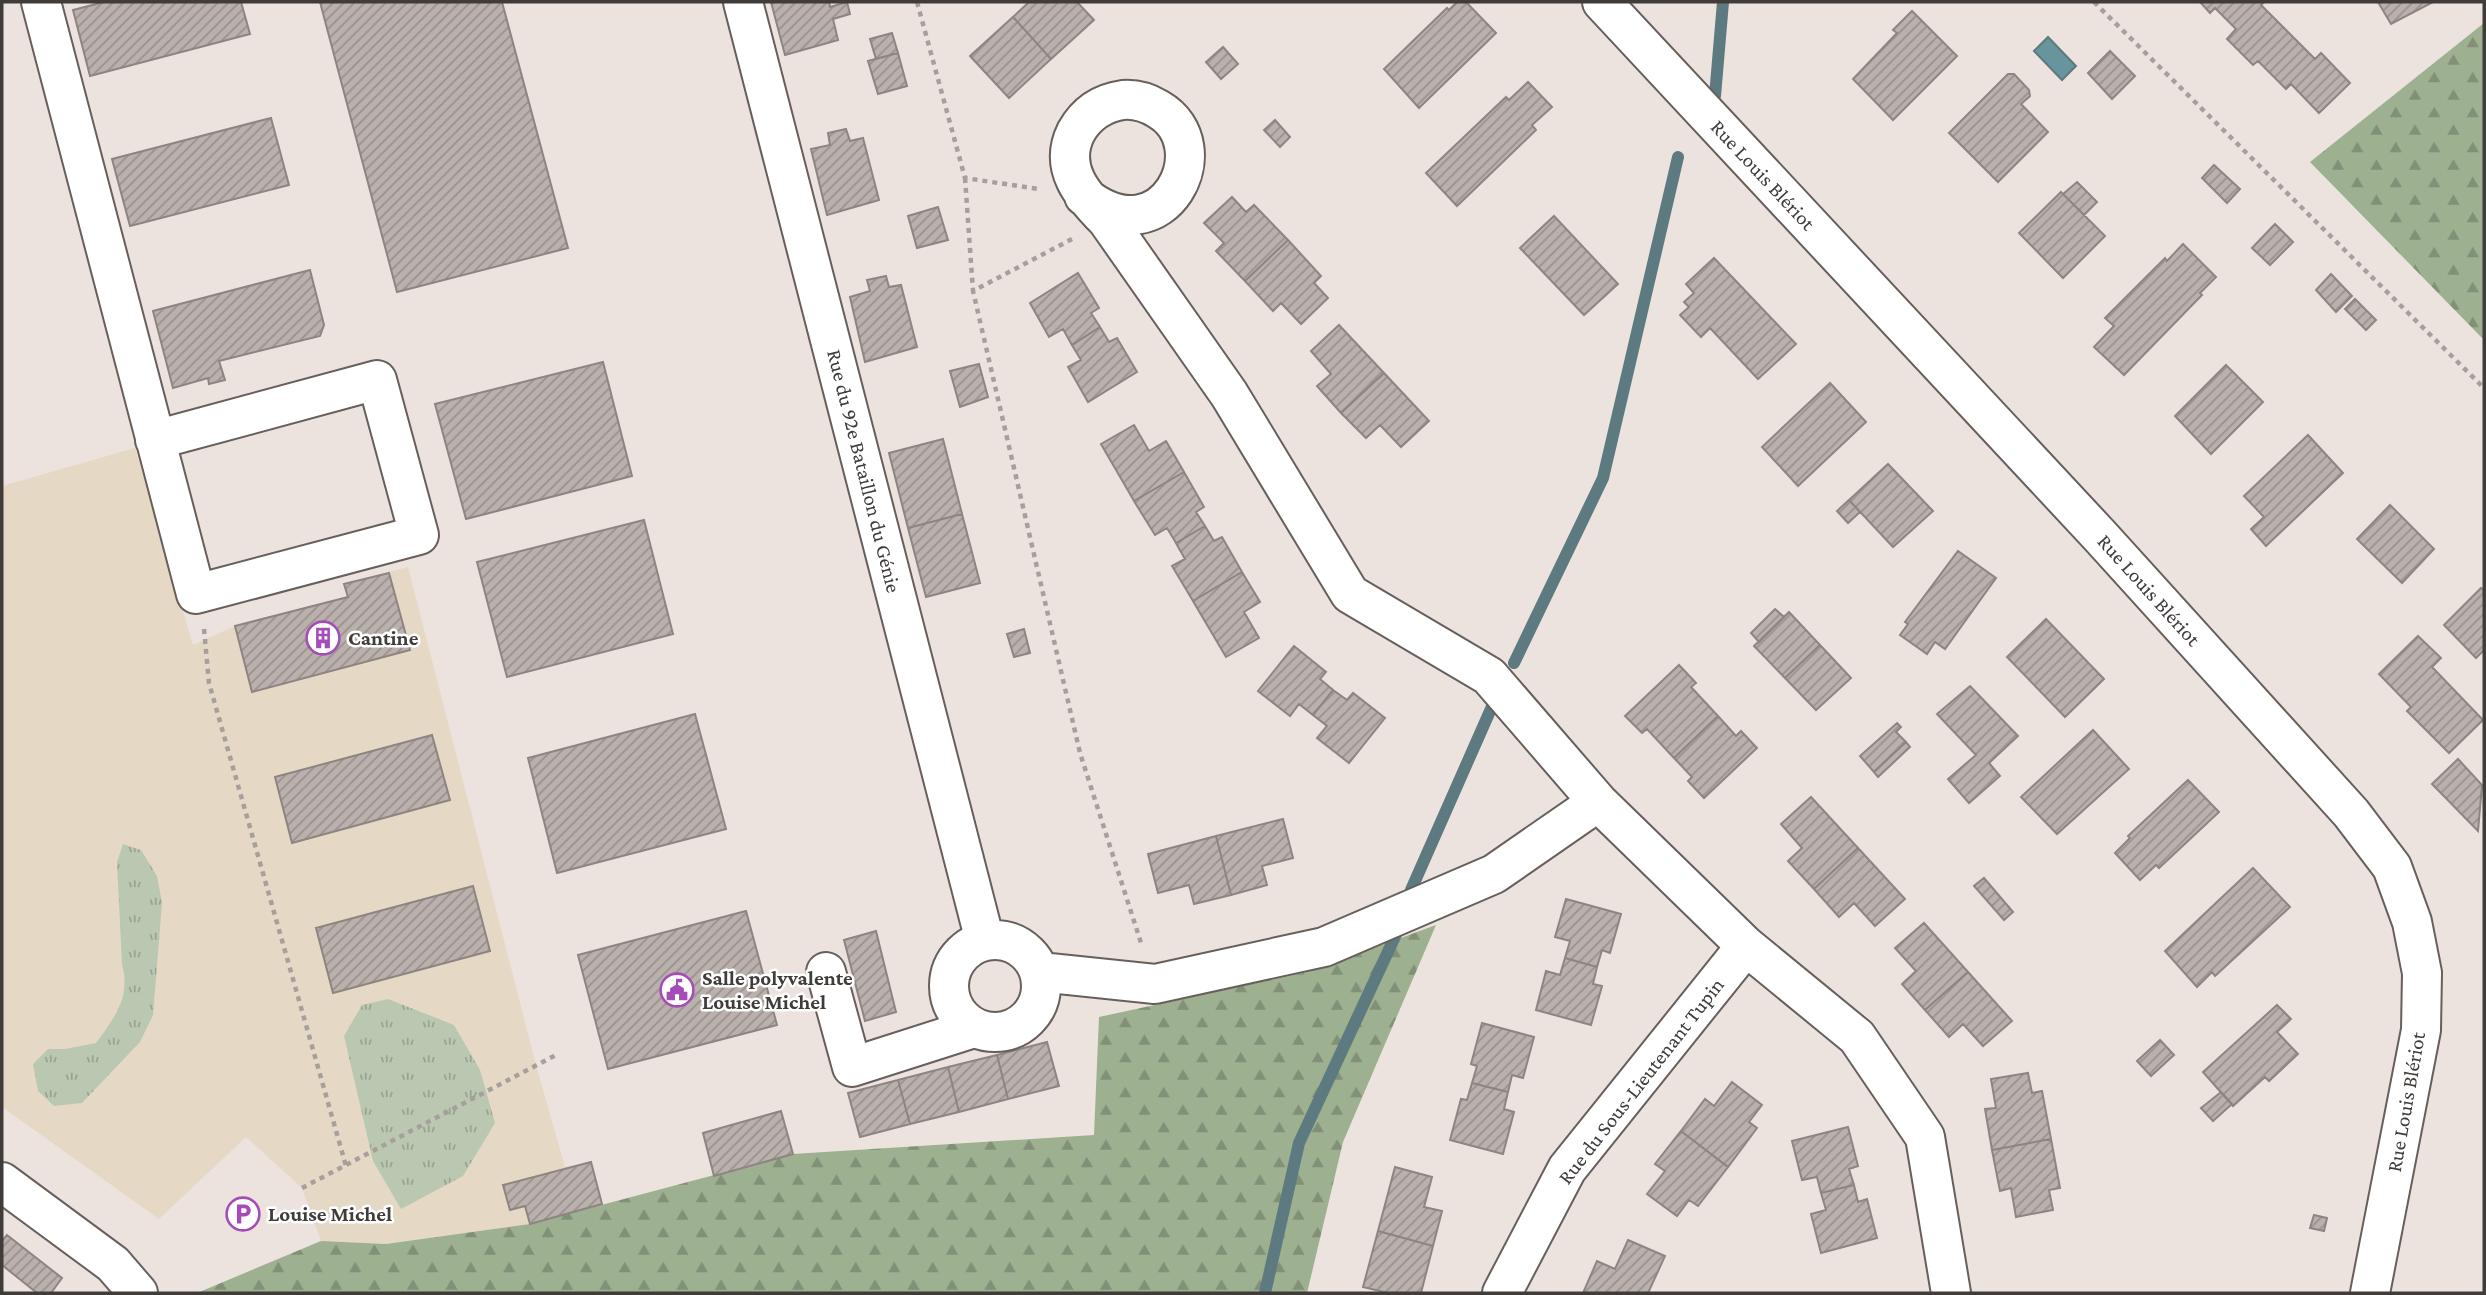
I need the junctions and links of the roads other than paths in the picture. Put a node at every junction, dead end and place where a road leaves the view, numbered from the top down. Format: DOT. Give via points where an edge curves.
graph roads {
  1 [pos="41,2"];
  2 [pos="743,2"];
  3 [pos="1602,2"];
  4 [pos="1095,208"];
  5 [pos="155,440"];
  6 [pos="1598,802"];
  7 [pos="985,941"];
  8 [pos="1746,946"];
  9 [pos="827,972"];
  10 [pos="1040,972"];
  11 [pos="974,1028"];
  12 [pos="2,1182"];
  13 [pos="138,1293"];
  14 [pos="1502,1293"];
  15 [pos="1951,1293"];
  16 [pos="2371,1293"];
  1 -- 5 [label="street"];
  2 -- 7 [label="street, Rue du 92e Bataillon du Génie"];
  3 -- 16 [label="street, Rue Louis Blériot" via="2100,536 2350,813 2392,867 2412,922 2422,973 2421,1030"];
  4 -- 6 [label="street" via="1228,394 1350,594 1489,676"];
  5 -- 5 [label="street" via="377,380 419,535 196,594"];
  6 -- 8 [label="street"];
  6 -- 10 [label="street" via="1494,874 1324,947 1155,984"];
  7 -- 10 [label="street" via="1019,946"];
  7 -- 11 [label="street" via="965,951 949,984 955,1009"];
  8 -- 14 [label="street, Rue du Sous-Lieutenant Tupin" via="1567,1169"];
  8 -- 15 [label="street" via="1857,1037 1926,1137"];
  9 -- 11 [label="street" via="852,1067"];
  10 -- 11 [label="street" via="1039,999 1026,1021 1003,1032"];
  12 -- 13 [label="street" via="113,1264"];
}
